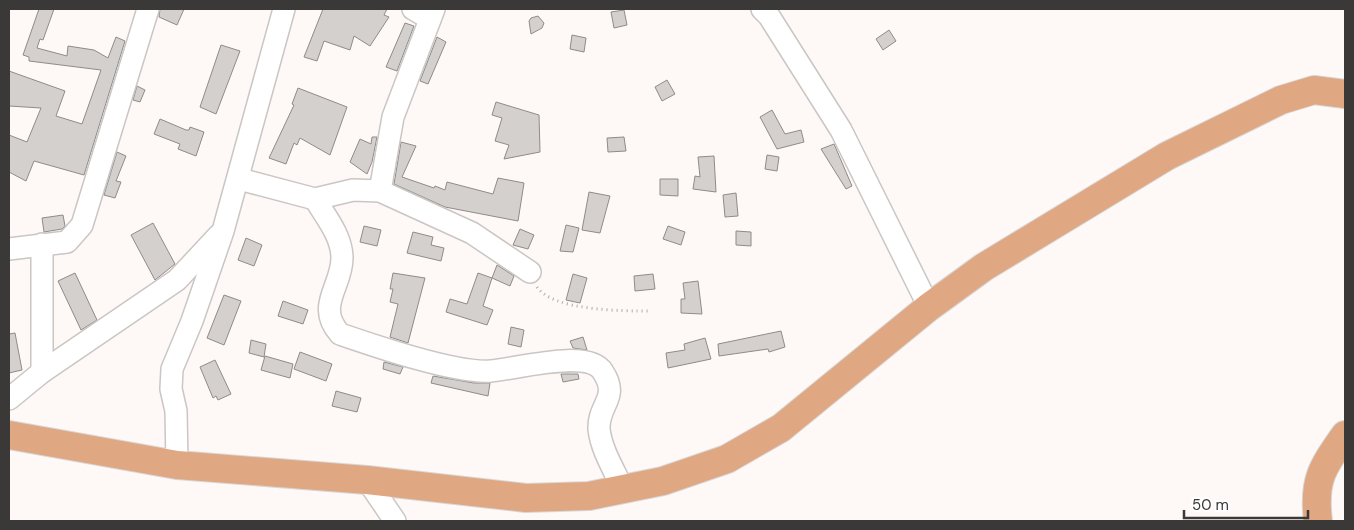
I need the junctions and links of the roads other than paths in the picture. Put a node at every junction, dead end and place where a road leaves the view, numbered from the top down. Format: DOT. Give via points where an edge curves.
graph roads {
  1 [pos="148,9"];
  2 [pos="284,9"];
  3 [pos="762,9"];
  4 [pos="426,12"];
  5 [pos="1345,94"];
  6 [pos="239,179"];
  7 [pos="380,191"];
  8 [pos="315,199"];
  9 [pos="223,231"];
  10 [pos="42,244"];
  11 [pos="9,249"];
  12 [pos="530,272"];
  13 [pos="929,307"];
  14 [pos="42,372"];
  15 [pos="9,399"];
  16 [pos="9,435"];
  17 [pos="1345,435"];
  18 [pos="176,465"];
  19 [pos="367,480"];
  20 [pos="622,489"];
  21 [pos="395,521"];
  22 [pos="1318,521"];
  1 -- 10 [label="street" via="82,225 67,242"];
  2 -- 6 [label="street"];
  3 -- 13 [label="street" via="841,130"];
  4 -- 7 [label="street" via="394,117"];
  5 -- 13 [label="main road" via="1314,90 1281,100 1167,156 984,267"];
  6 -- 8 [label="street"];
  6 -- 9 [label="street"];
  7 -- 8 [label="street" via="353,190"];
  7 -- 12 [label="street" via="472,233"];
  8 -- 20 [label="street" via="338,239 342,259 329,309 331,324 340,334 463,369 488,371 577,359 594,363 602,370 610,386 611,393 599,426 600,438"];
  9 -- 14 [label="street" via="177,280"];
  9 -- 18 [label="street" via="172,369 170,389 176,411"];
  10 -- 11 [label="street"];
  10 -- 14 [label="street"];
  13 -- 20 [label="main road" via="781,428 726,459 663,481"];
  14 -- 15 [label="street"];
  16 -- 18 [label="main road"];
  17 -- 22 [label="main road" via="1322,468 1315,497"];
  18 -- 19 [label="main road"];
  19 -- 20 [label="main road" via="526,498 589,496"];
  19 -- 21 [label="street"];
}
